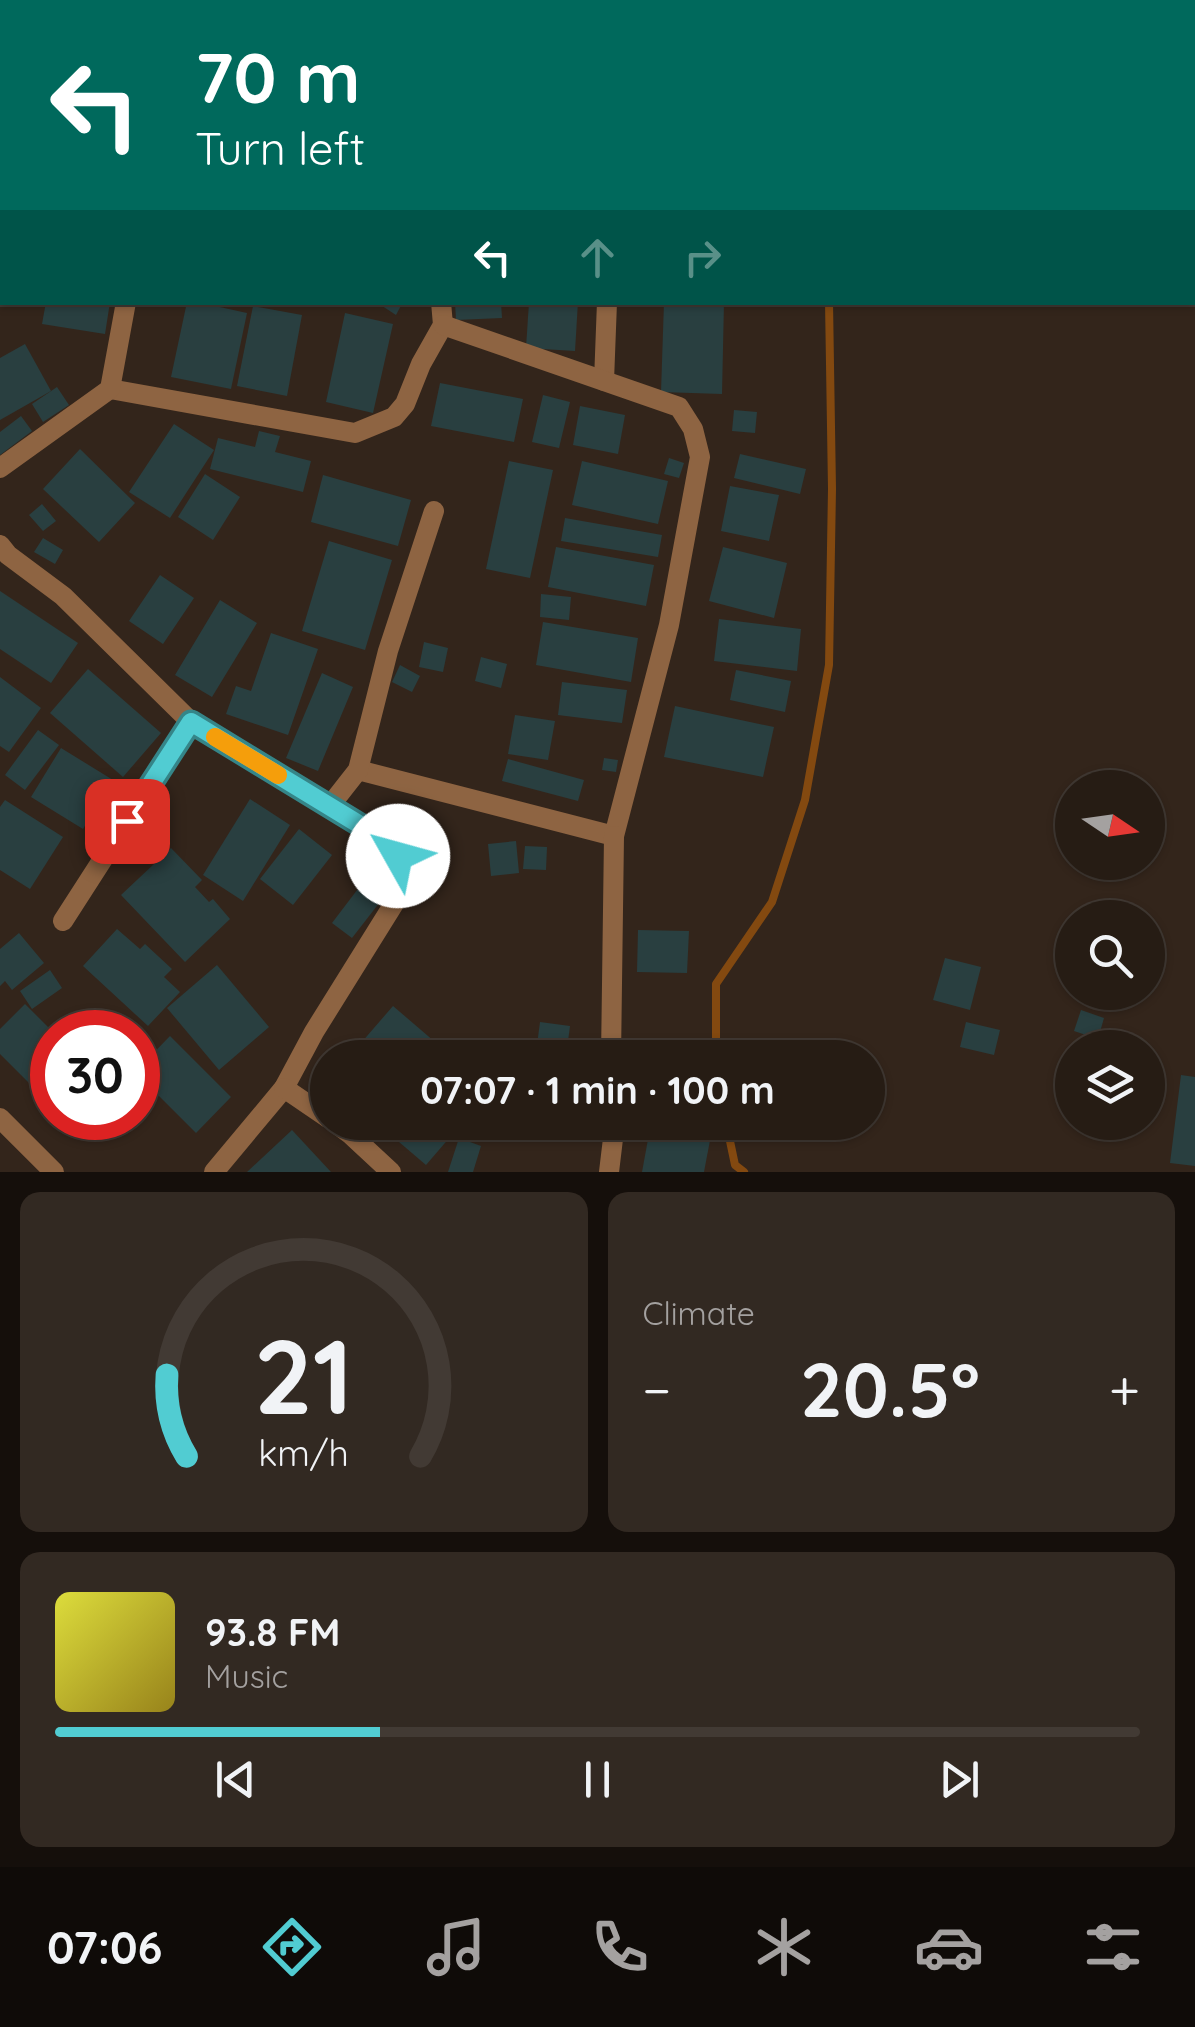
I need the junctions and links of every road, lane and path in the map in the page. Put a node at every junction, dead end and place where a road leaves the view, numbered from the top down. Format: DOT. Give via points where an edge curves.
graph roads {
  1 [pos="125,305"];
  2 [pos="441,305"];
  3 [pos="607,305"];
  4 [pos="443,325"];
  5 [pos="604,381"];
  6 [pos="110,389"];
  7 [pos="0,468"];
  8 [pos="434,511"];
  9 [pos="0,544"];
  10 [pos="191,722"];
  11 [pos="358,770"];
  12 [pos="328,807"];
  13 [pos="614,836"];
  14 [pos="63,920"];
  15 [pos="611,1040"];
  16 [pos="284,1088"];
  17 [pos="310,1106"];
  18 [pos="0,1118"];
  19 [pos="356,1140"];
  20 [pos="613,1140"];
  21 [pos="54,1172"];
  22 [pos="214,1172"];
  23 [pos="391,1172"];
  24 [pos="609,1172"];
  1 -- 6 [label="street"];
  2 -- 4 [label="street"];
  3 -- 5 [label="street"];
  4 -- 5 [label="street"];
  4 -- 6 [label="street" via="406,404 394,417 355,433"];
  5 -- 13 [label="street" via="679,408 700,457 669,625"];
  6 -- 7 [label="street"];
  8 -- 11 [label="street"];
  9 -- 10 [label="street"];
  10 -- 12 [label="street"];
  10 -- 14 [label="street"];
  11 -- 12 [label="street"];
  11 -- 13 [label="street"];
  12 -- 16 [label="street" via="398,856 394,902"];
  13 -- 15 [label="street"];
  16 -- 17 [label="street"];
  16 -- 22 [label="street"];
  18 -- 21 [label="street"];
  19 -- 23 [label="street"];
  20 -- 24 [label="street"];
}
